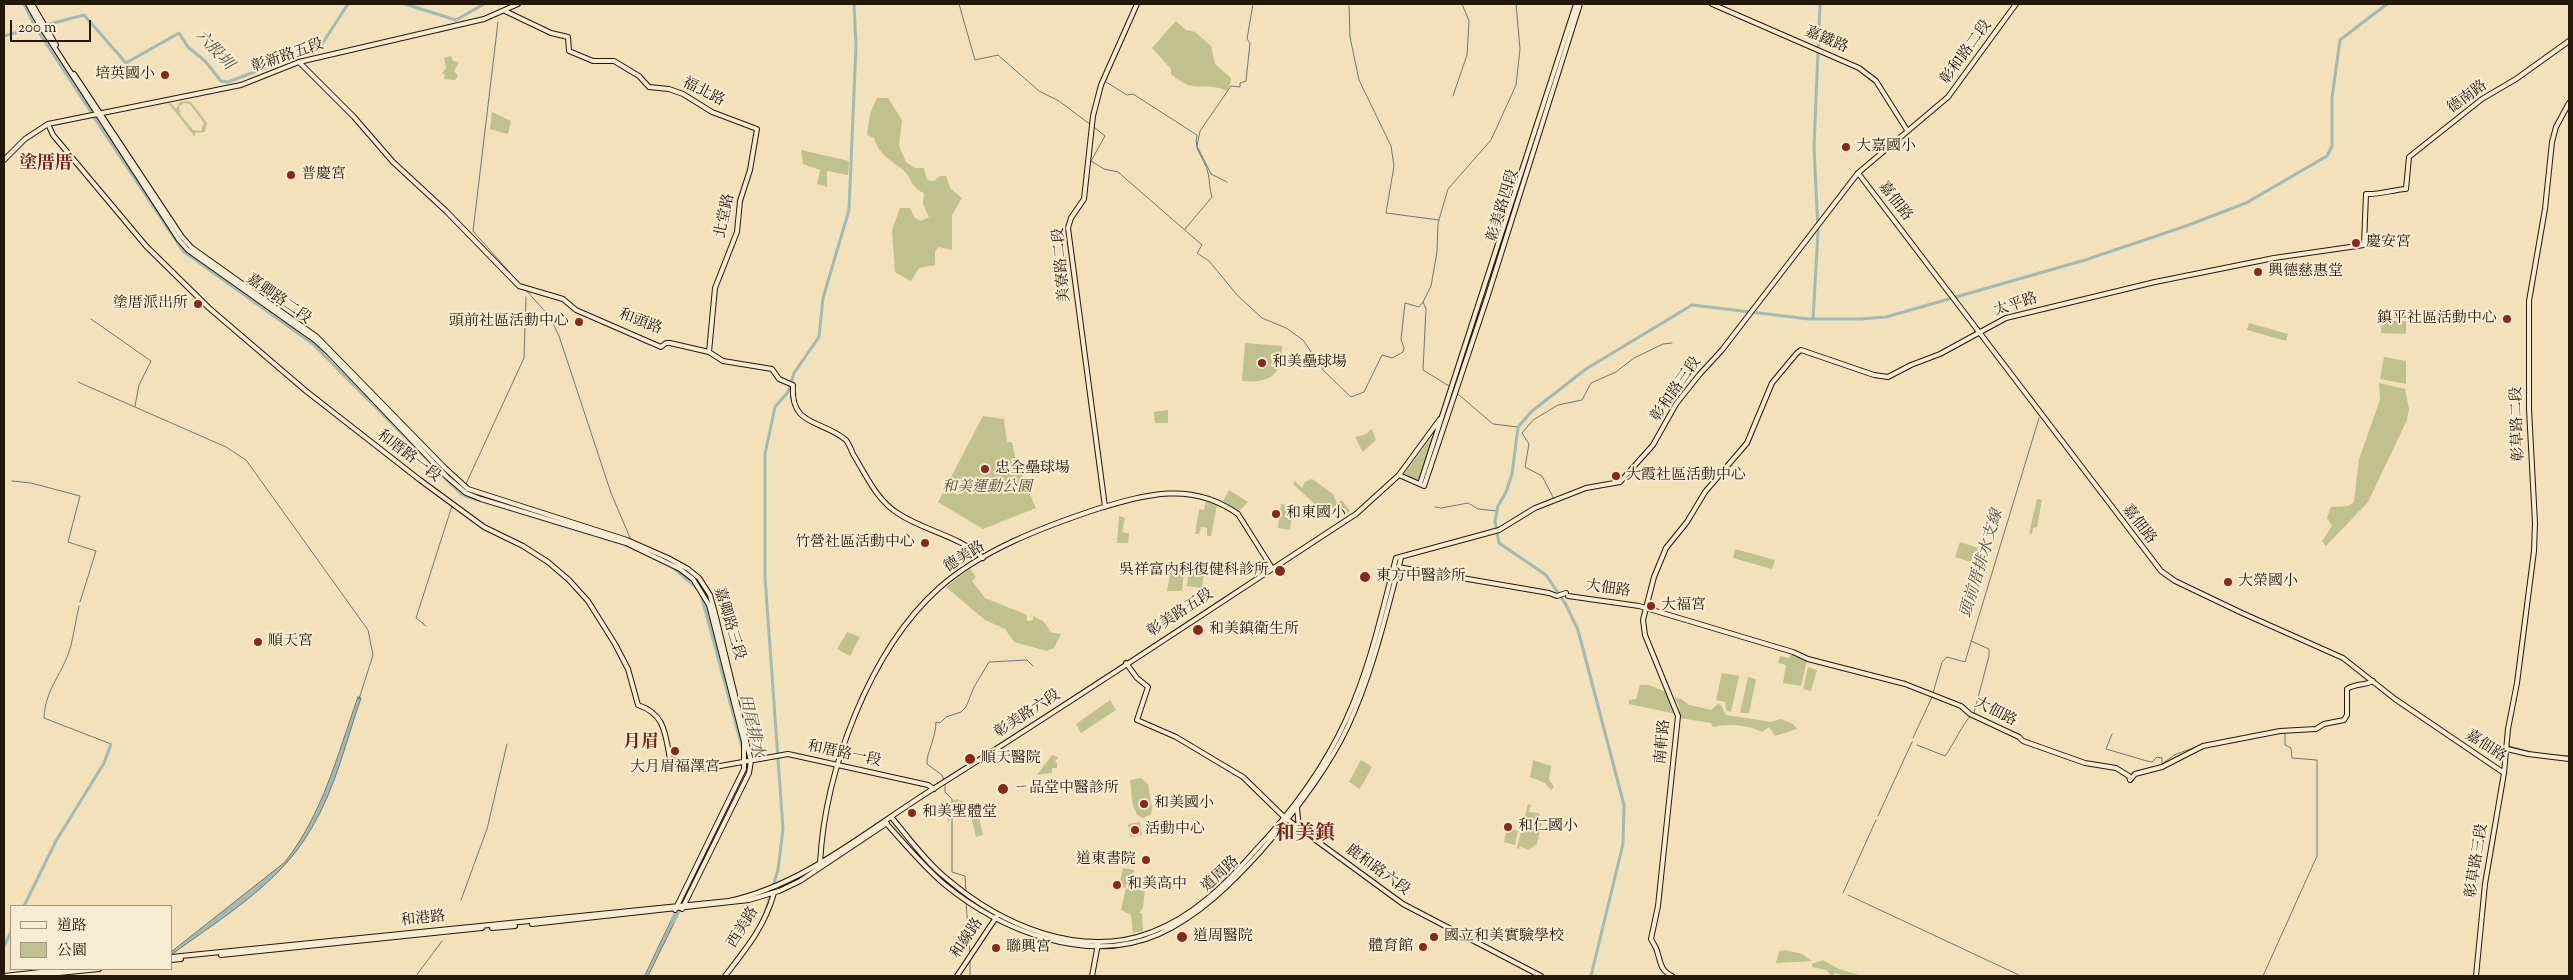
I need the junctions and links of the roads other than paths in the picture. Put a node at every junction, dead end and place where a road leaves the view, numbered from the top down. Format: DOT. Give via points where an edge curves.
graph roads {
  1 [pos="30,4"];
  2 [pos="518,4"];
  3 [pos="1137,4"];
  4 [pos="1576,4"];
  5 [pos="1580,4"];
  6 [pos="1712,4"];
  7 [pos="2016,4"];
  8 [pos="505,11"];
  9 [pos="2569,41"];
  10 [pos="299,62"];
  11 [pos="2569,103"];
  12 [pos="98,112"];
  13 [pos="742,122"];
  14 [pos="48,124"];
  15 [pos="1907,130"];
  16 [pos="4,160"];
  17 [pos="1858,173"];
  18 [pos="2364,245"];
  19 [pos="1485,295"];
  20 [pos="1979,334"];
  21 [pos="709,352"];
  22 [pos="1444,414"];
  23 [pos="1440,419"];
  24 [pos="1723,471"];
  25 [pos="1399,475"];
  26 [pos="1422,485"];
  27 [pos="467,491"];
  28 [pos="1105,507"];
  29 [pos="983,558"];
  30 [pos="1399,558"];
  31 [pos="1272,568"];
  32 [pos="1398,569"];
  33 [pos="1646,608"];
  34 [pos="1126,663"];
  35 [pos="2373,681"];
  36 [pos="2507,749"];
  37 [pos="2569,759"];
  38 [pos="749,761"];
  39 [pos="839,765"];
  40 [pos="2504,773"];
  41 [pos="934,789"];
  42 [pos="1295,806"];
  43 [pos="1277,810"];
  44 [pos="892,818"];
  45 [pos="1286,818"];
  46 [pos="886,823"];
  47 [pos="1299,828"];
  48 [pos="1279,830"];
  49 [pos="820,863"];
  50 [pos="820,868"];
  51 [pos="799,879"];
  52 [pos="772,891"];
  53 [pos="680,907"];
  54 [pos="997,916"];
  55 [pos="1098,944"];
  56 [pos="172,959"];
  57 [pos="59,970"];
  58 [pos="89,970"];
  59 [pos="4,976"];
  60 [pos="29,976"];
  61 [pos="725,976"];
  62 [pos="956,976"];
  63 [pos="1092,976"];
  64 [pos="1541,976"];
  65 [pos="1672,976"];
  66 [pos="2476,976"];
  1 -- 12 [label="street, 嘉卿路二段"];
  2 -- 8 [label="street, 彰新路五段"];
  3 -- 28 [label="street, 美寮路二段" via="1101,85 1093,116 1084,199 1068,226"];
  4 -- 19 [label="street, 彰美路四段"];
  5 -- 19 [label="street, 彰美路四段"];
  6 -- 15 [label="street, 嘉鐵路" via="1857,67 1876,81"];
  7 -- 15 [label="street, 彰和路二段" via="1958,86"];
  8 -- 10 [label="street, 彰新路五段" via="484,19"];
  8 -- 13 [label="street, 福北路" via="551,33 568,37 569,51 588,60 614,60 639,76 649,87 683,94 712,112"];
  9 -- 18 [label="street, 德南路" via="2482,99 2409,157 2406,190 2366,194"];
  10 -- 12 [label="street, 彰新路五段" via="241,84"];
  10 -- 21 [label="street, 和頭路" via="393,162 519,286 563,299 576,310 661,347 666,343"];
  11 -- 36 [label="street, 彰草路二段" via="2552,142 2528,311 2530,458 2535,538"];
  12 -- 14 [label="street, 彰新路五段"];
  12 -- 27 [label="street, 嘉卿路二段" via="164,220 188,250 320,345 447,477"];
  13 -- 21 [label="street, 北堂路" via="758,132 740,201 737,232 715,288"];
  14 -- 16 [label="street" via="25,139"];
  14 -- 38 [label="street, 和厝路一段" via="53,135 146,246 209,308 306,391 420,480 484,527 523,546 569,580 588,602 615,644 628,670 638,705 655,714 663,728 670,759 697,769"];
  15 -- 17 [label="street, 彰和路三段"];
  17 -- 20 [label="street, 嘉佃路"];
  17 -- 30 [label="street, 彰和路三段" via="1676,404 1653,445 1627,478 1617,484 1586,488 1535,508 1498,530"];
  18 -- 20 [label="street, 太平路" via="2274,258 2155,282 2006,318"];
  19 -- 22 [label="street, 彰美路四段"];
  20 -- 24 [label="street, 太平路" via="1888,377 1874,376 1801,350 1772,383 1747,443"];
  20 -- 35 [label="street, 嘉佃路" via="2160,572 2343,658"];
  21 -- 29 [label="street, 和頭路" via="723,361 772,369 779,379 793,385 793,403 798,413 847,442 872,487 890,507"];
  22 -- 23 [label="street"];
  22 -- 26 [label="street"];
  23 -- 25 [label="street, 彰美路五段"];
  23 -- 26 [label="street"];
  24 -- 33 [label="street, 南軒路" via="1666,548"];
  25 -- 26 [label="street"];
  25 -- 31 [label="street, 彰美路五段" via="1356,514"];
  27 -- 38 [label="street, 嘉卿路三段" via="626,543 680,569 693,579 709,605"];
  28 -- 29 [label="street, 德美路" via="1039,531"];
  28 -- 31 [label="street, 德美路" via="1167,492 1218,503 1238,514"];
  29 -- 39 [label="street, 德美路" via="939,588 898,632 858,709"];
  30 -- 32 [label="street"];
  30 -- 42 [label="street, 道周路" via="1354,702 1327,755"];
  31 -- 34 [label="street, 彰美路五段"];
  32 -- 33 [label="street, 大佃路"];
  32 -- 42 [label="street, 道周路" via="1366,682 1349,724 1316,780"];
  33 -- 35 [label="street, 大佃路" via="1808,659 1905,684 1961,706 2023,742 2085,764 2116,768 2130,780 2135,774 2162,767 2203,746 2280,731 2316,729 2344,720 2347,716 2347,689"];
  33 -- 65 [label="street, 南軒路" via="1643,620 1645,634 1678,716 1658,906 1651,937 1660,965"];
  34 -- 41 [label="street, 彰美路六段"];
  34 -- 43 [label="street, 鹿和路六段" via="1140,682 1148,687 1137,720 1212,757 1243,777"];
  35 -- 40 [label="street, 嘉佃路"];
  36 -- 37 [label="street"];
  36 -- 40 [label="street, 彰草路三段"];
  38 -- 39 [label="street, 和厝路一段" via="788,754"];
  38 -- 53 [label="street"];
  39 -- 41 [label="street, 和厝路一段"];
  39 -- 49 [label="street, 德美路" via="826,818"];
  40 -- 66 [label="street, 彰草路三段" via="2485,884"];
  41 -- 44 [label="street, 彰美路六段"];
  42 -- 43 [label="street"];
  42 -- 45 [label="street, 道周路"];
  42 -- 47 [label="street"];
  43 -- 45 [label="street, 鹿和路六段"];
  44 -- 46 [label="street, 彰美路六段"];
  44 -- 54 [label="street, 道周路" via="944,877"];
  45 -- 47 [label="street, 鹿和路六段"];
  45 -- 48 [label="street, 道周路"];
  45 -- 55 [label="street, 道周路" via="1242,866 1200,904 1171,924 1152,932"];
  46 -- 49 [label="street, 彰美路六段"];
  46 -- 50 [label="street, 彰美路六段"];
  46 -- 54 [label="street, 道周路" via="943,883 961,897"];
  47 -- 48 [label="street"];
  47 -- 64 [label="street, 鹿和路六段" via="1403,904"];
  48 -- 55 [label="street, 道周路" via="1217,896 1184,921 1157,935 1132,942"];
  49 -- 50 [label="street, 德美路"];
  49 -- 51 [label="street, 彰美路六段"];
  50 -- 51 [label="street, 彰美路六段"];
  51 -- 52 [label="street, 彰美路六段"];
  52 -- 53 [label="street, 和港路"];
  52 -- 61 [label="street, 西美路" via="761,928"];
  53 -- 56 [label="street, 和港路"];
  54 -- 55 [label="street, 道周路" via="1061,939"];
  54 -- 62 [label="street, 和線路"];
  55 -- 63 [label="street"];
  57 -- 59 [label="street"];
  58 -- 60 [label="street"];
}
